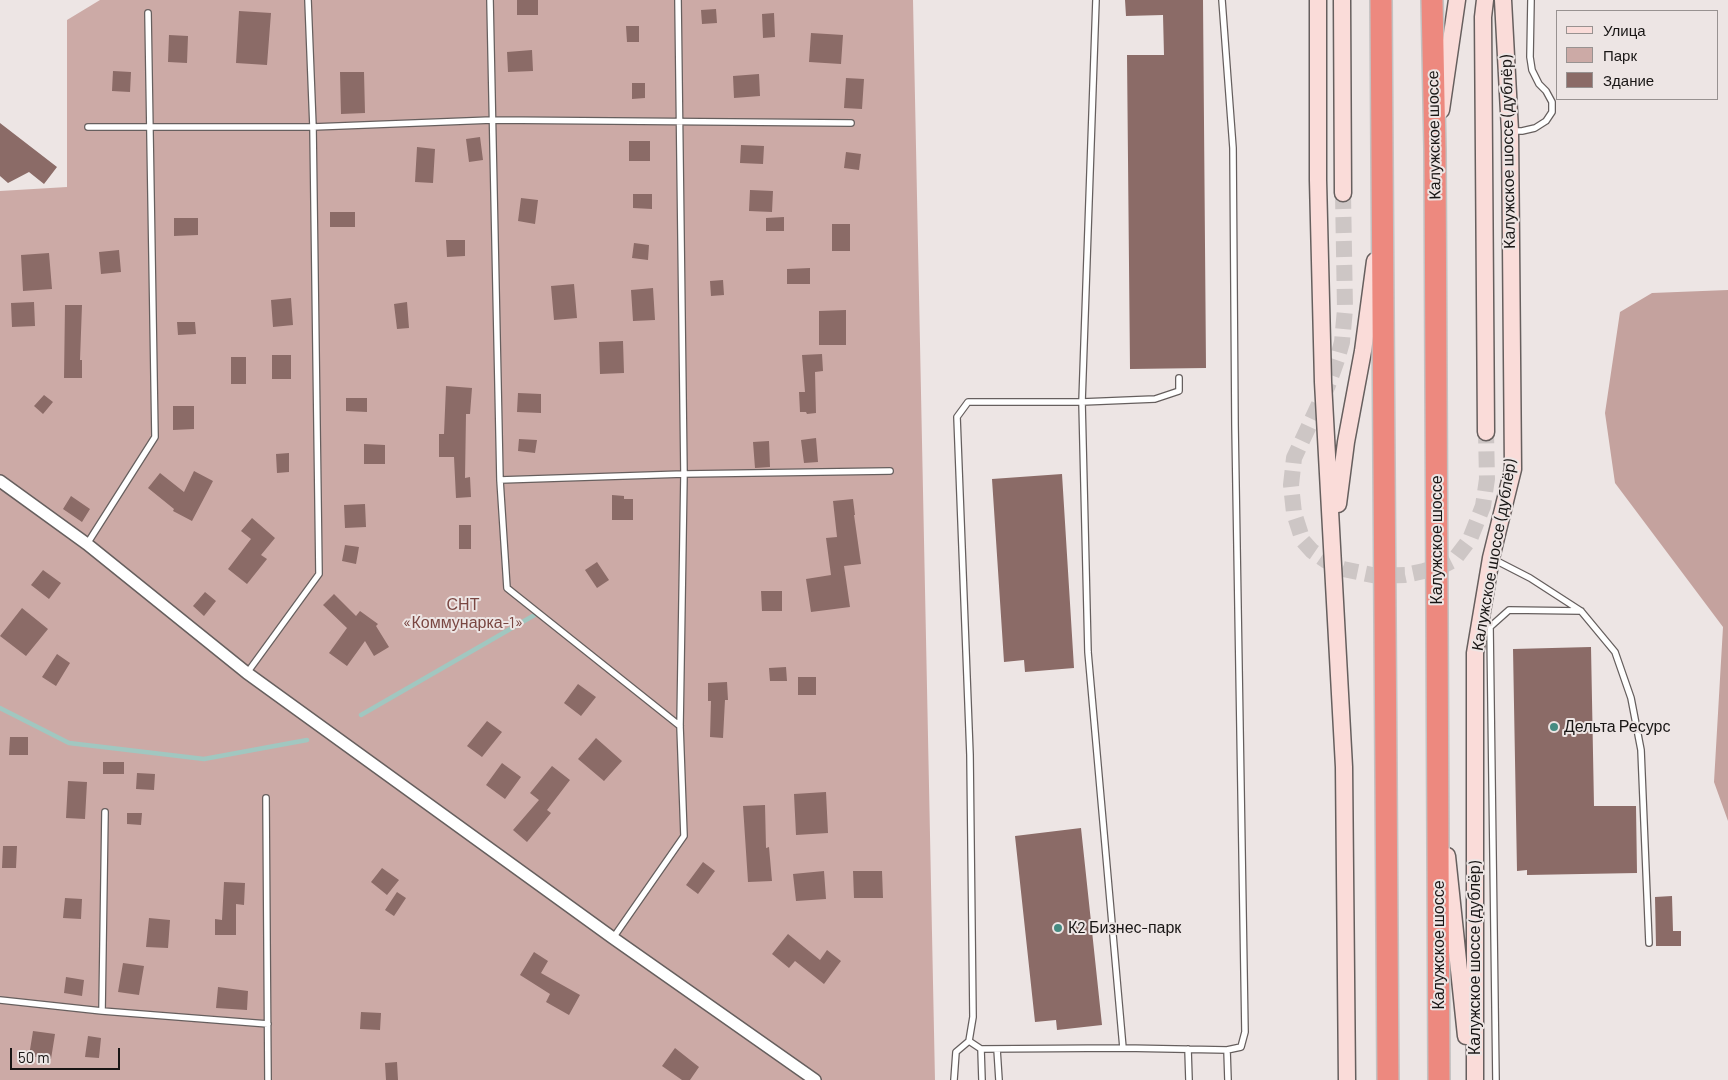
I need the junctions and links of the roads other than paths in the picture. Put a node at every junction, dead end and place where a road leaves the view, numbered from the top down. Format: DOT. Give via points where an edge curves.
graph roads {
  1 [pos="308,0"];
  2 [pos="490,0"];
  3 [pos="678,0"];
  4 [pos="1096,0"];
  5 [pos="1222,0"];
  6 [pos="1318,0"];
  7 [pos="1342,0"];
  8 [pos="1381,0"];
  9 [pos="1432,0"];
  10 [pos="1458,0"];
  11 [pos="1485,0"];
  12 [pos="1503,0"];
  13 [pos="1531,0"];
  14 [pos="148,13"];
  15 [pos="492,120"];
  16 [pos="678,122"];
  17 [pos="850,123"];
  18 [pos="88,127"];
  19 [pos="150,127"];
  20 [pos="312,127"];
  21 [pos="1510,132"];
  22 [pos="1435,149"];
  23 [pos="1343,193"];
  24 [pos="1383,204"];
  25 [pos="1179,378"];
  26 [pos="1082,402"];
  27 [pos="1486,432"];
  28 [pos="890,471"];
  29 [pos="684,474"];
  30 [pos="500,480"];
  31 [pos="0,481"];
  32 [pos="87,544"];
  33 [pos="1333,544"];
  34 [pos="1491,558"];
  35 [pos="1580,611"];
  36 [pos="247,673"];
  37 [pos="680,726"];
  38 [pos="1439,783"];
  39 [pos="266,798"];
  40 [pos="104,812"];
  41 [pos="613,938"];
  42 [pos="1649,943"];
  43 [pos="0,1000"];
  44 [pos="102,1011"];
  45 [pos="268,1024"];
  46 [pos="969,1041"];
  47 [pos="1123,1048"];
  48 [pos="981,1049"];
  49 [pos="997,1049"];
  50 [pos="1188,1050"];
  51 [pos="1227,1050"];
  52 [pos="268,1080"];
  53 [pos="815,1080"];
  54 [pos="954,1080"];
  55 [pos="982,1080"];
  56 [pos="998,1080"];
  57 [pos="1188,1080"];
  58 [pos="1228,1080"];
  59 [pos="1347,1080"];
  60 [pos="1388,1080"];
  61 [pos="1439,1080"];
  62 [pos="1470,1080"];
  63 [pos="1475,1080"];
  64 [pos="1496,1080"];
  1 -- 20 [label="lane"];
  2 -- 15 [label="lane"];
  3 -- 16 [label="lane"];
  4 -- 26 [label="lane"];
  5 -- 51 [label="lane" via="1233,148 1245,1032 1241,1047"];
  6 -- 33 [label="main road" via="1323,382"];
  7 -- 23 [label="main road"];
  8 -- 24 [label="highway"];
  9 -- 22 [label="highway, Калужское шоссе"];
  10 -- 22 [label="main road"];
  11 -- 27 [label="main road"];
  12 -- 21 [label="main road, Калужское шоссе (дублёр)"];
  13 -- 21 [label="lane" via="1532,70 1552,102 1552,112 1536,128"];
  14 -- 19 [label="lane"];
  15 -- 16 [label="lane"];
  15 -- 20 [label="lane"];
  15 -- 30 [label="lane"];
  16 -- 17 [label="lane"];
  16 -- 29 [label="lane"];
  18 -- 19 [label="lane"];
  19 -- 20 [label="lane"];
  19 -- 32 [label="lane" via="155,437"];
  20 -- 36 [label="lane" via="319,574"];
  21 -- 34 [label="main road, Калужское шоссе (дублёр)" via="1513,469"];
  22 -- 38 [label="highway, Калужское шоссе"];
  24 -- 33 [label="main road"];
  24 -- 60 [label="highway"];
  25 -- 26 [label="lane" via="1179,391 1155,399"];
  26 -- 46 [label="lane" via="968,402 957,417 970,755 973,1017"];
  26 -- 47 [label="lane" via="1088,652"];
  28 -- 29 [label="lane"];
  29 -- 30 [label="lane"];
  29 -- 37 [label="lane"];
  30 -- 37 [label="lane" via="506,588"];
  31 -- 32 [label="street"];
  32 -- 36 [label="street"];
  33 -- 59 [label="main road" via="1344,767"];
  34 -- 35 [label="lane" via="1530,578"];
  34 -- 63 [label="main road, Калужское шоссе (дублёр)" via="1475,653"];
  35 -- 42 [label="lane" via="1614,652 1631,698 1641,750"];
  35 -- 64 [label="lane" via="1509,610 1490,627"];
  36 -- 41 [label="street"];
  37 -- 41 [label="lane" via="684,836"];
  38 -- 61 [label="highway, Калужское шоссе"];
  38 -- 62 [label="main road"];
  39 -- 45 [label="lane"];
  40 -- 44 [label="lane"];
  41 -- 53 [label="street"];
  43 -- 44 [label="lane"];
  44 -- 45 [label="lane"];
  45 -- 52 [label="lane"];
  46 -- 48 [label="lane"];
  46 -- 54 [label="lane" via="956,1052"];
  47 -- 49 [label="lane"];
  47 -- 50 [label="lane"];
  48 -- 49 [label="lane"];
  48 -- 55 [label="lane"];
  49 -- 56 [label="lane"];
  50 -- 51 [label="lane"];
  50 -- 57 [label="lane"];
  51 -- 58 [label="lane"];
}
